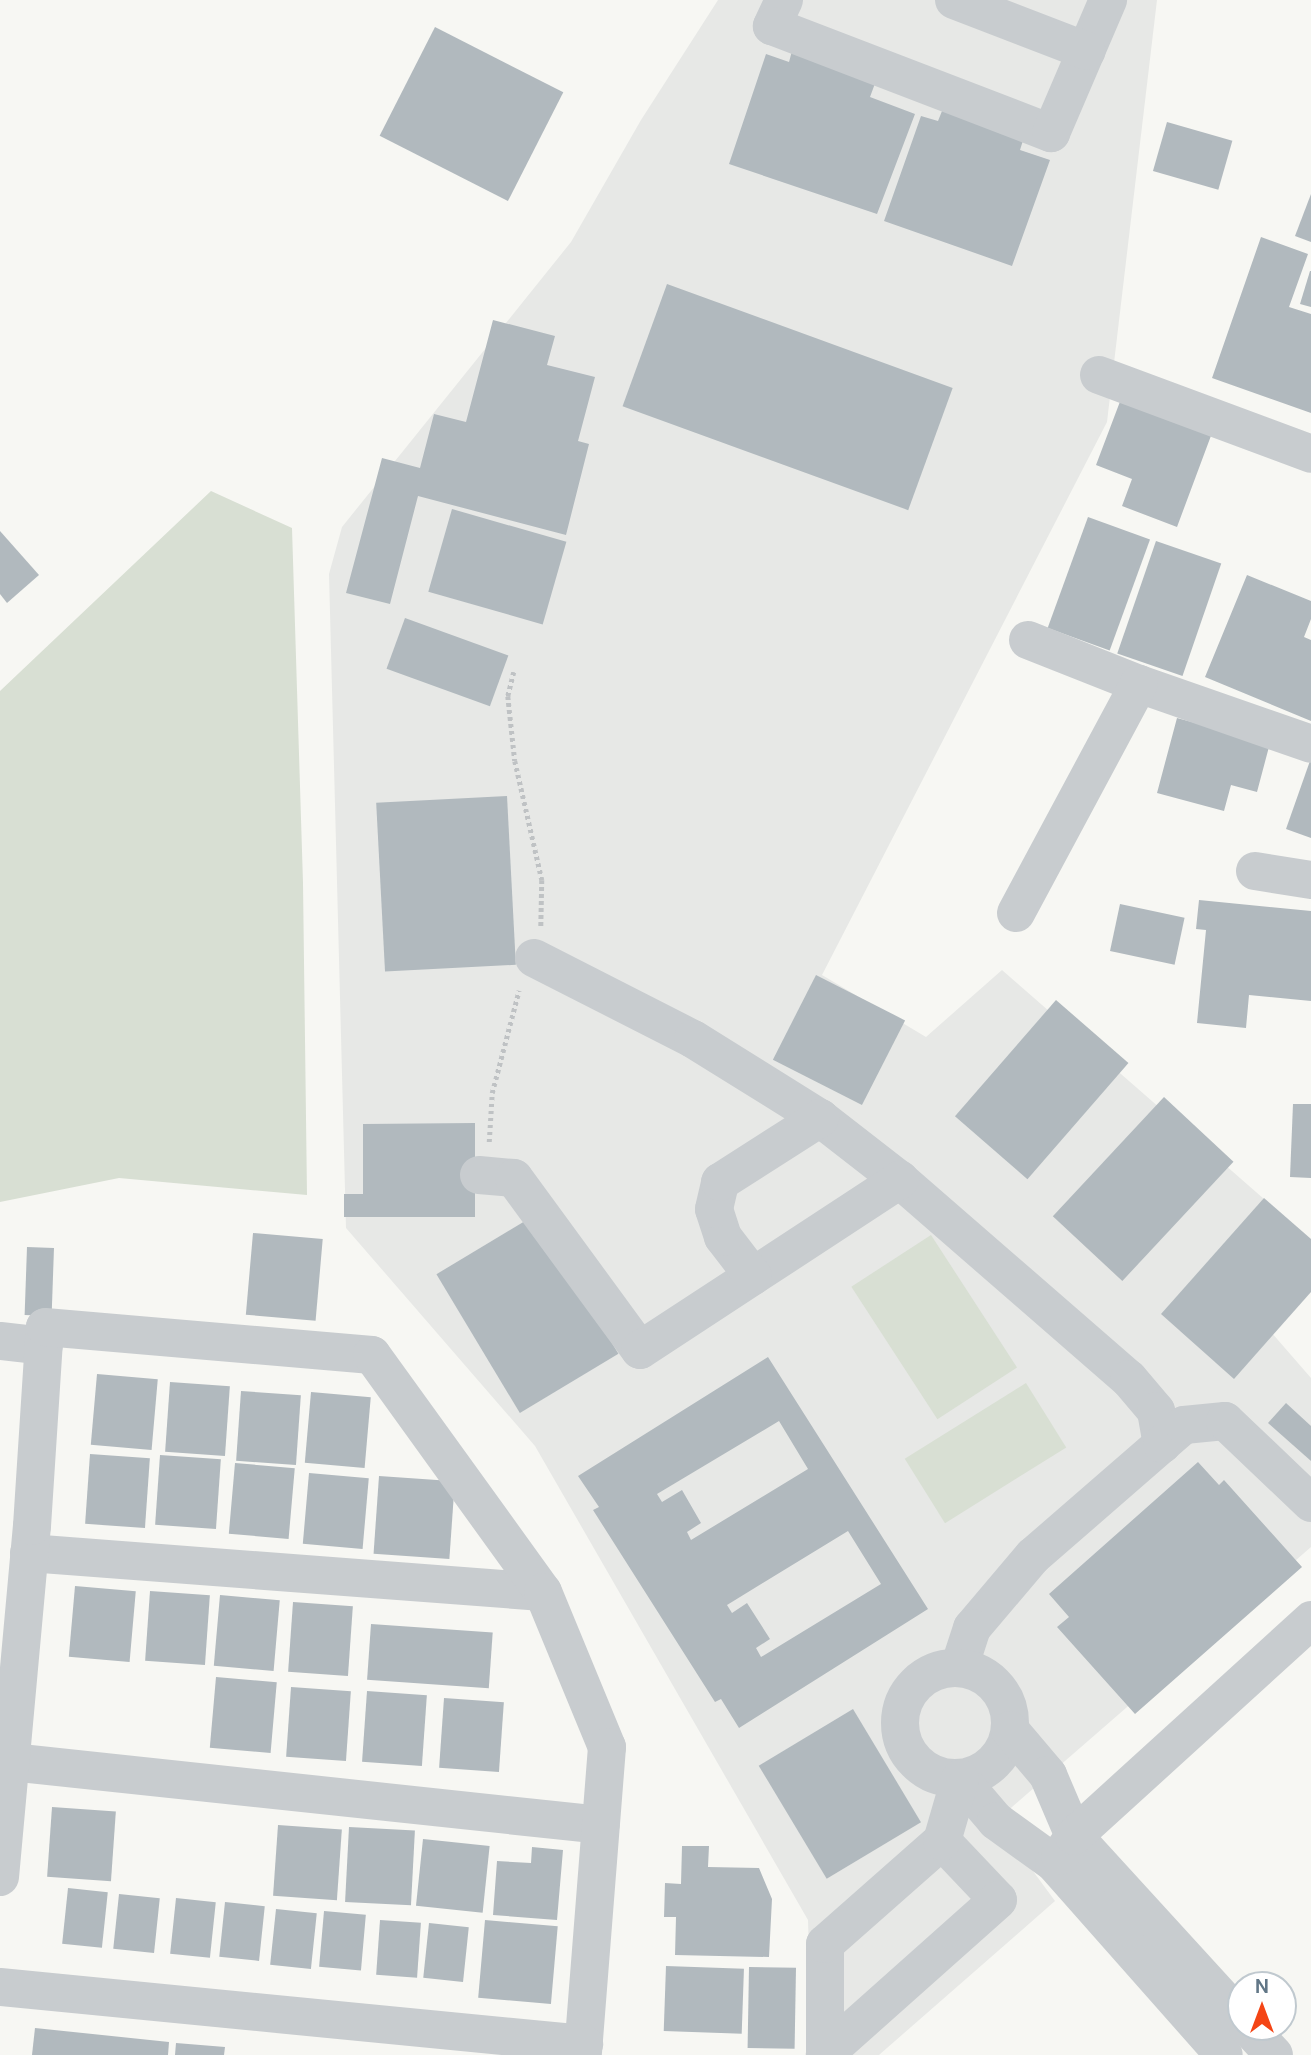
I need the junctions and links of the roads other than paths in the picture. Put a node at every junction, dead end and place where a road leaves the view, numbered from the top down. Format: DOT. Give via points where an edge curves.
graph roads {
  1 [pos="784,0"];
  2 [pos="954,0"];
  3 [pos="1108,0"];
  4 [pos="1087,51"];
  5 [pos="1099,375"];
  6 [pos="1311,454"];
  7 [pos="1028,640"];
  8 [pos="1139,684"];
  9 [pos="1311,744"];
  10 [pos="1255,872"];
  11 [pos="1311,880"];
  12 [pos="1016,913"];
  13 [pos="534,958"];
  14 [pos="820,1118"];
  15 [pos="479,1175"];
  16 [pos="901,1180"];
  17 [pos="754,1276"];
  18 [pos="0,1341"];
  19 [pos="44,1346"];
  20 [pos="1162,1444"];
  21 [pos="1311,1503"];
  22 [pos="20,1534"];
  23 [pos="543,1592"];
  24 [pos="1311,1620"];
  25 [pos="959,1668"];
  26 [pos="8,1710"];
  27 [pos="1010,1730"];
  28 [pos="11,1762"];
  29 [pos="960,1779"];
  30 [pos="601,1825"];
  31 [pos="942,1841"];
  32 [pos="1064,1850"];
  33 [pos="0,1877"];
  34 [pos="0,1987"];
  35 [pos="1227,2006"];
  36 [pos="1261,2041"];
  37 [pos="584,2049"];
  38 [pos="1224,2055"];
  39 [pos="1274,2055"];
  1 -- 4 [label="street" via="772,26 1051,132"];
  2 -- 4 [label="street"];
  3 -- 4 [label="street"];
  5 -- 6 [label="street"];
  7 -- 8 [label="street"];
  8 -- 9 [label="street"];
  8 -- 12 [label="street"];
  10 -- 11 [label="street"];
  13 -- 14 [label="street" via="693,1039"];
  14 -- 16 [label="street"];
  14 -- 17 [label="street" via="720,1182 714,1209 723,1237"];
  15 -- 17 [label="street" via="514,1178 640,1350"];
  16 -- 17 [label="street"];
  16 -- 20 [label="street" via="1129,1379 1156,1411"];
  18 -- 19 [label="street"];
  19 -- 22 [label="street"];
  19 -- 23 [label="street" via="45,1327 372,1355"];
  20 -- 21 [label="street" via="1184,1425 1225,1421"];
  20 -- 25 [label="street" via="1033,1556 972,1629"];
  22 -- 23 [label="street"];
  22 -- 26 [label="street"];
  23 -- 30 [label="street" via="607,1747"];
  24 -- 32 [label="street"];
  25 -- 27 [label="street" via="989,1679 1002,1693"];
  25 -- 29 [label="street" via="934,1671 918,1681 907,1694 899,1727 913,1759 926,1770"];
  26 -- 28 [label="street"];
  27 -- 29 [label="street" via="993,1763"];
  27 -- 32 [label="street" via="1048,1775"];
  28 -- 30 [label="street"];
  28 -- 33 [label="street"];
  29 -- 31 [label="street"];
  29 -- 32 [label="street" via="996,1821"];
  30 -- 37 [label="street"];
  31 -- 31 [label="street" via="825,1944 825,2054 998,1900"];
  32 -- 35 [label="street"];
  32 -- 38 [label="street"];
  34 -- 37 [label="street"];
  36 -- 39 [label="street"];
}
